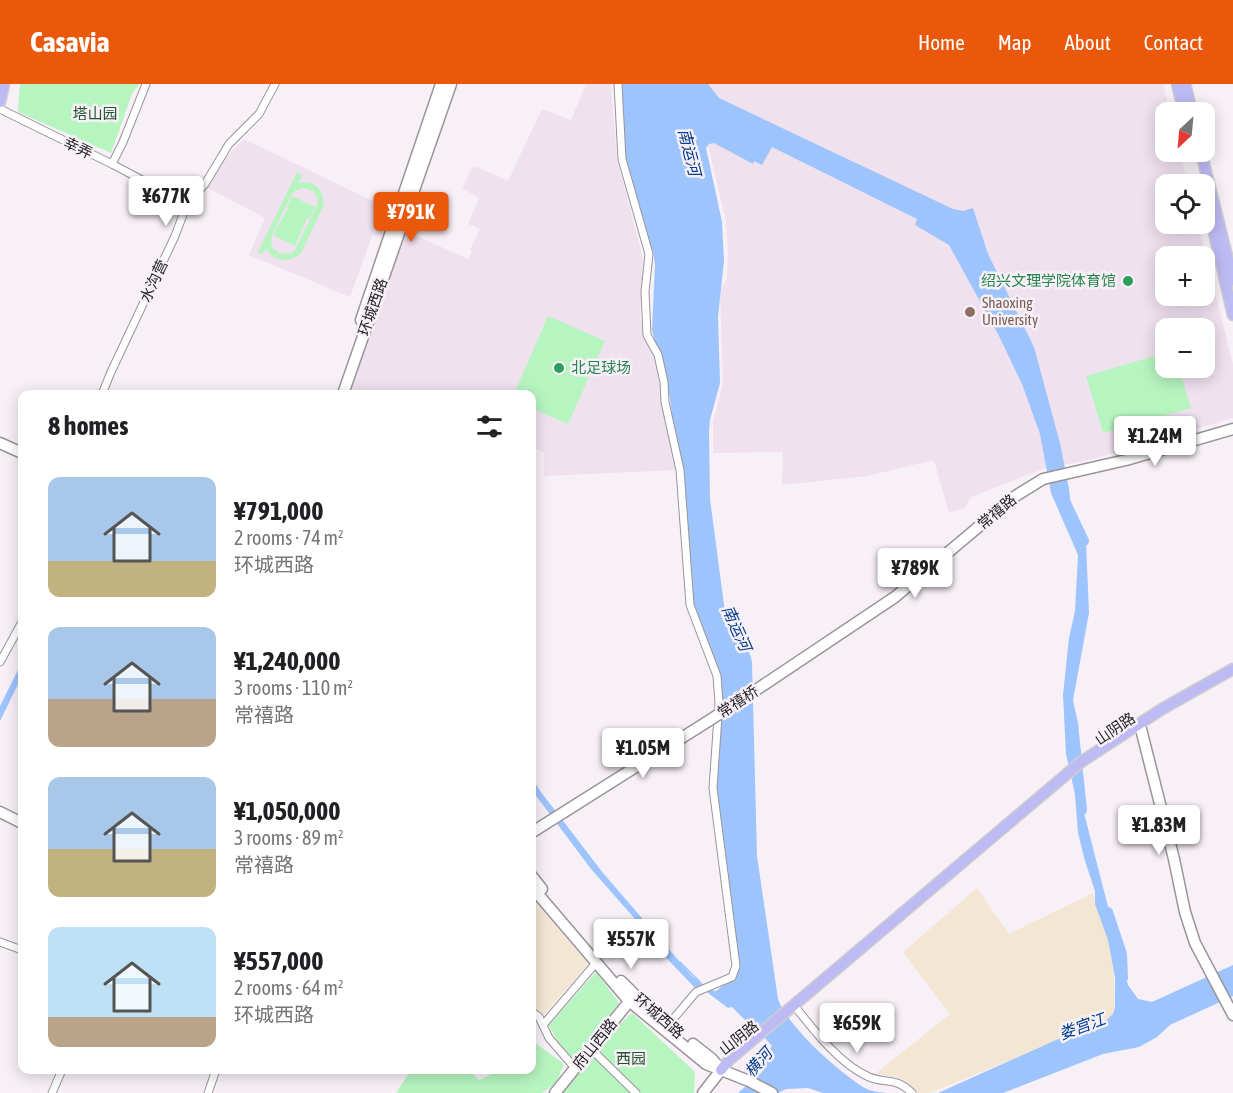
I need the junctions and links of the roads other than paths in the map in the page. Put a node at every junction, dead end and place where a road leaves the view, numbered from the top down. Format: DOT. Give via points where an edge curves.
graph roads {
  1 [pos="4,84"];
  2 [pos="146,84"];
  3 [pos="275,84"];
  4 [pos="441,84"];
  5 [pos="451,84"];
  6 [pos="618,84"];
  7 [pos="1177,84"];
  8 [pos="1185,84"];
  9 [pos="0,102"];
  10 [pos="1182,102"];
  11 [pos="1190,102"];
  12 [pos="0,109"];
  13 [pos="1204,162"];
  14 [pos="112,164"];
  15 [pos="187,204"];
  16 [pos="1214,234"];
  17 [pos="1233,280"];
  18 [pos="1233,315"];
  19 [pos="104,390"];
  20 [pos="337,390"];
  21 [pos="344,390"];
  22 [pos="1233,429"];
  23 [pos="0,442"];
  24 [pos="18,451"];
  25 [pos="18,629"];
  26 [pos="0,662"];
  27 [pos="1233,669"];
  28 [pos="1233,676"];
  29 [pos="765,684"];
  30 [pos="1141,729"];
  31 [pos="1077,769"];
  32 [pos="0,812"];
  33 [pos="18,821"];
  34 [pos="536,830"];
  35 [pos="536,881"];
  36 [pos="536,892"];
  37 [pos="0,942"];
  38 [pos="18,949"];
  39 [pos="596,963"];
  40 [pos="632,998"];
  41 [pos="798,1009"];
  42 [pos="1230,1011"];
  43 [pos="787,1014"];
  44 [pos="536,1015"];
  45 [pos="669,1024"];
  46 [pos="543,1025"];
  47 [pos="537,1034"];
  48 [pos="549,1038"];
  49 [pos="591,1049"];
  50 [pos="575,1068"];
  51 [pos="721,1070"];
  52 [pos="60,1074"];
  53 [pos="215,1074"];
  54 [pos="52,1093"];
  55 [pos="208,1093"];
  56 [pos="555,1093"];
  57 [pos="636,1093"];
  58 [pos="703,1093"];
  59 [pos="772,1093"];
  60 [pos="912,1093"];
  1 -- 9 [label="main road"];
  2 -- 14 [label="street"];
  3 -- 15 [label="street, 水沟营" via="259,114 229,144 205,184"];
  4 -- 20 [label="main road, 环城西路"];
  5 -- 21 [label="main road, 环城西路"];
  6 -- 45 [label="street" via="622,159 649,254 645,292 647,335 658,355 680,470 690,605 717,676 713,788 736,966 732,977 696,992"];
  7 -- 10 [label="main road"];
  8 -- 11 [label="main road"];
  12 -- 14 [label="street, 幸弄"];
  13 -- 17 [label="main road"];
  14 -- 15 [label="street, 幸弄"];
  15 -- 19 [label="street, 水沟营"];
  16 -- 18 [label="main road"];
  22 -- 29 [label="main road, 常禧路" via="1043,479 1014,497 895,597"];
  23 -- 24 [label="main road"];
  25 -- 26 [label="street"];
  27 -- 31 [label="main road, 山阴路" via="1162,709"];
  28 -- 30 [label="main road, 山阴路"];
  29 -- 34 [label="main road, 常禧桥, bridge"];
  30 -- 31 [label="main road, 山阴路"];
  30 -- 42 [label="main road" via="1185,912 1195,943"];
  31 -- 41 [label="main road, 山阴路"];
  31 -- 43 [label="main road, 山阴路"];
  32 -- 33 [label="main road"];
  35 -- 40 [label="main road, 环城西路"];
  36 -- 39 [label="main road, 环城西路"];
  37 -- 38 [label="street"];
  39 -- 40 [label="main road, 环城西路"];
  39 -- 46 [label="street"];
  40 -- 45 [label="main road, 环城西路"];
  40 -- 49 [label="main road, 府山西路"];
  40 -- 51 [label="main road, 环城西路" via="706,1064"];
  41 -- 43 [label="main road, 山阴路"];
  41 -- 60 [label="street" via="820,1038 856,1069 868,1077 899,1082"];
  43 -- 51 [label="main road, 山阴路" via="735,1063"];
  44 -- 46 [label="street"];
  45 -- 51 [label="main road, 环城西路"];
  46 -- 48 [label="street"];
  47 -- 48 [label="street"];
  48 -- 50 [label="street"];
  49 -- 50 [label="main road, 府山西路"];
  49 -- 57 [label="street"];
  50 -- 56 [label="main road, 府山西路"];
  51 -- 58 [label="main road"];
  51 -- 59 [label="main road"];
  52 -- 54 [label="street"];
  53 -- 55 [label="street"];
}
